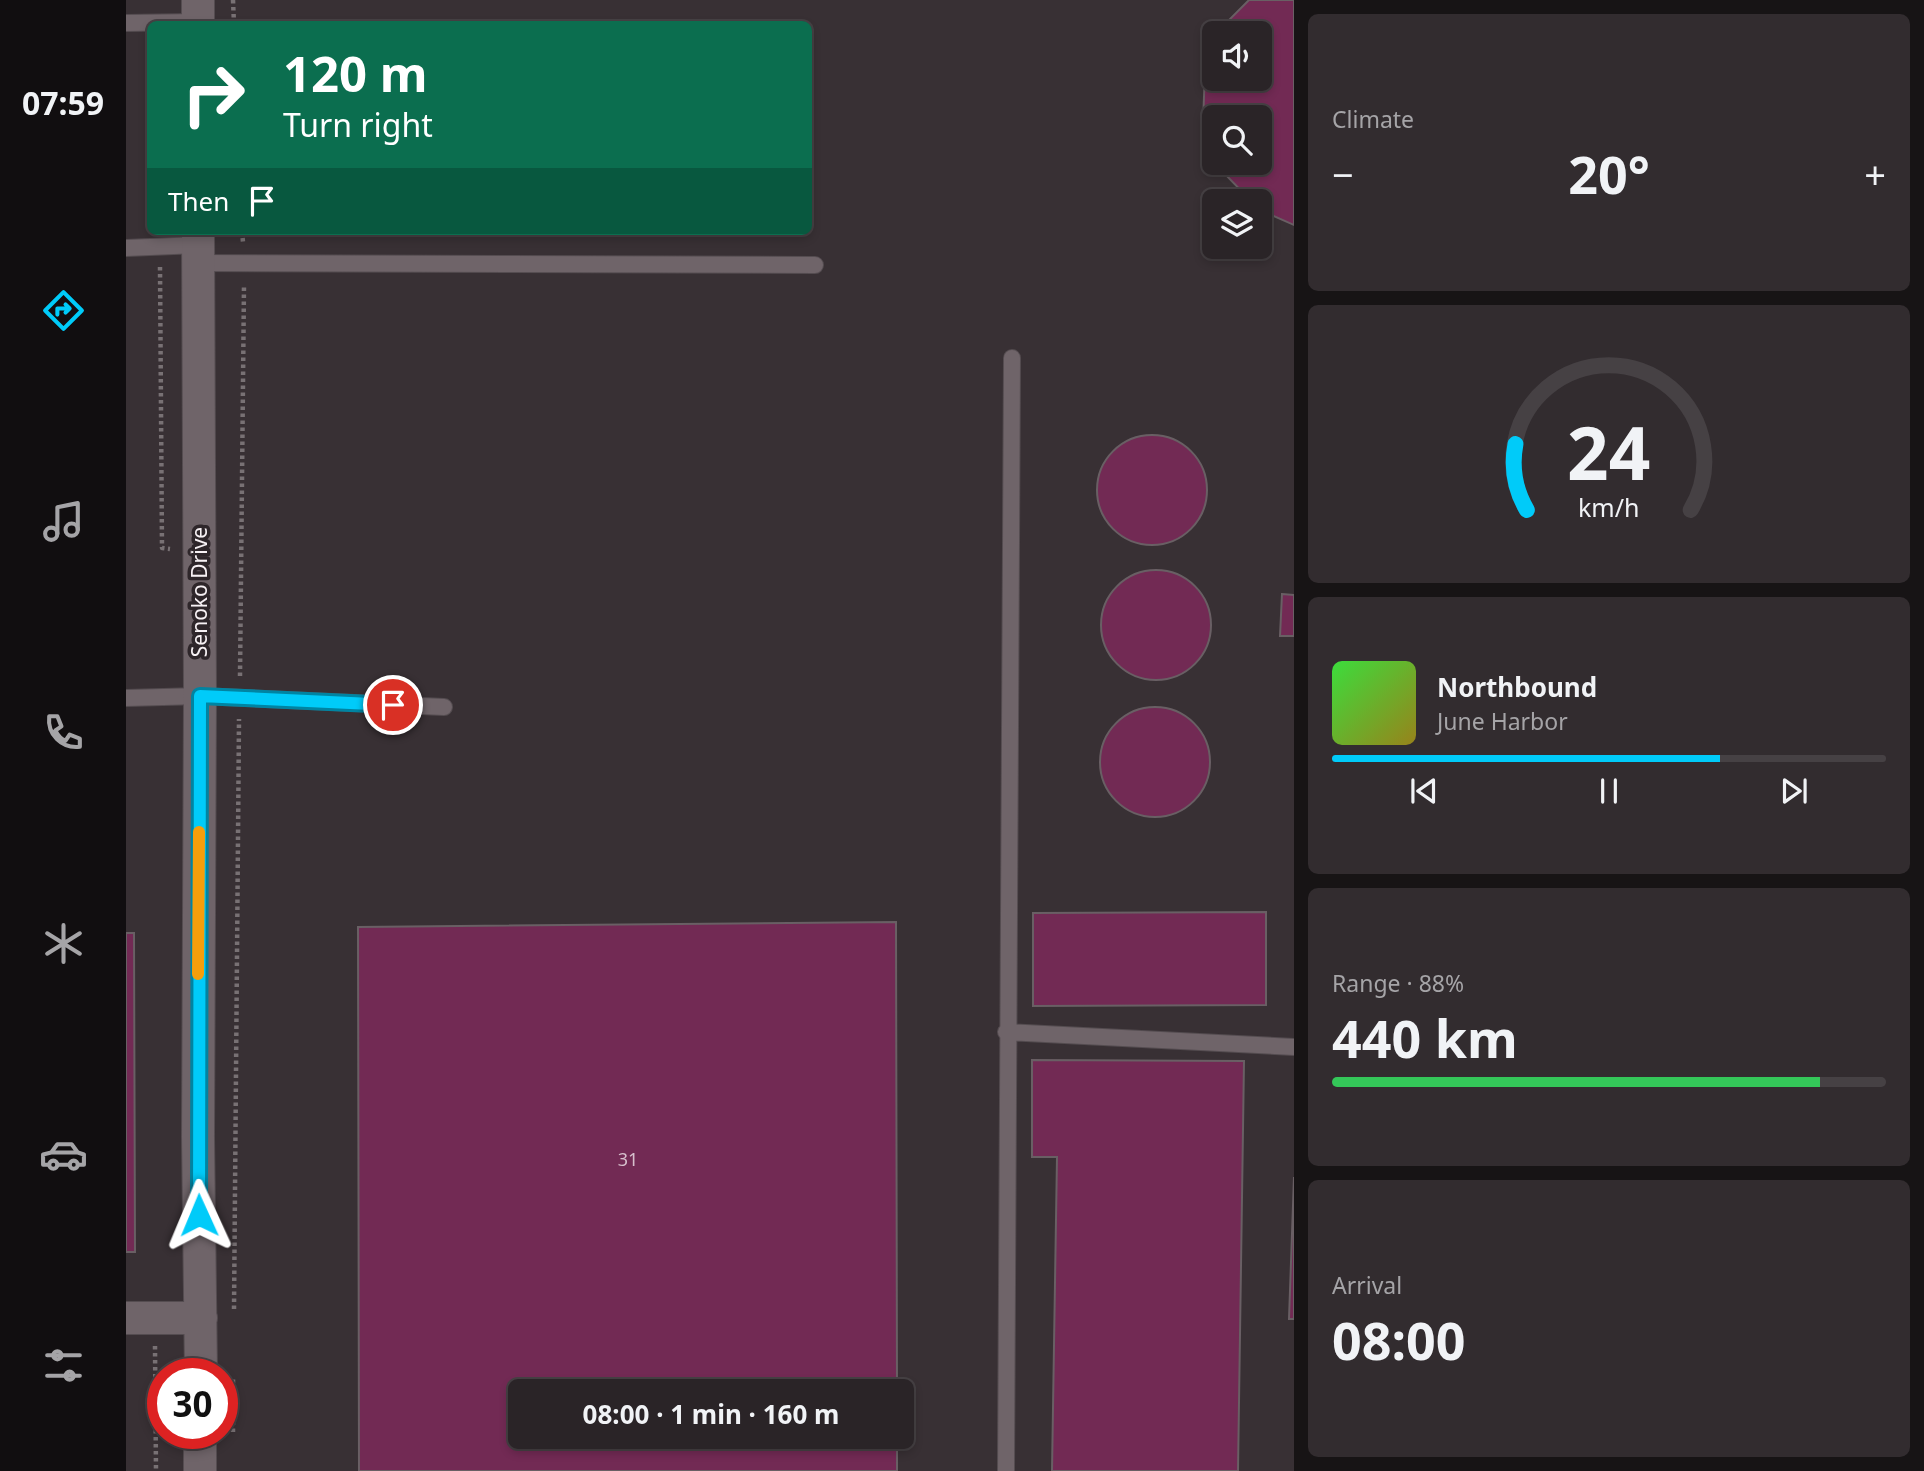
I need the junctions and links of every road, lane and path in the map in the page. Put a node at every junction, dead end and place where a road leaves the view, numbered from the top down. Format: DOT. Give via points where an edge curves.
graph roads {
  1 [pos="233,0"];
  2 [pos="198,15"];
  3 [pos="234,21"];
  4 [pos="126,23"];
  5 [pos="198,246"];
  6 [pos="126,248"];
  7 [pos="159,248"];
  8 [pos="244,262"];
  9 [pos="816,265"];
  10 [pos="1012,358"];
  11 [pos="199,552"];
  12 [pos="200,696"];
  13 [pos="126,698"];
  14 [pos="240,699"];
  15 [pos="444,707"];
  16 [pos="1006,1032"];
  17 [pos="1294,1047"];
  18 [pos="140,1317"];
  19 [pos="201,1318"];
  20 [pos="234,1319"];
  21 [pos="201,1358"];
  22 [pos="200,1449"];
  23 [pos="156,1471"];
  24 [pos="200,1471"];
  25 [pos="1006,1471"];
  1 -- 3 [label="path"];
  2 -- 4 [label="lane"];
  5 -- 7 [label="lane"];
  5 -- 8 [label="lane"];
  5 -- 11 [label="street, Senoko Drive"];
  6 -- 7 [label="lane"];
  7 -- 11 [label="path" via="162,548"];
  8 -- 9 [label="lane"];
  8 -- 14 [label="path"];
  10 -- 16 [label="lane"];
  11 -- 12 [label="street, Senoko Drive"];
  12 -- 13 [label="lane"];
  12 -- 14 [label="lane"];
  12 -- 19 [label="street, Senoko Drive"];
  14 -- 15 [label="lane"];
  14 -- 20 [label="path"];
  16 -- 17 [label="lane"];
  16 -- 25 [label="lane"];
  18 -- 19 [label="street"];
  18 -- 23 [label="path"];
  19 -- 21 [label="street, Senoko Drive"];
  22 -- 24 [label="street"];
}
